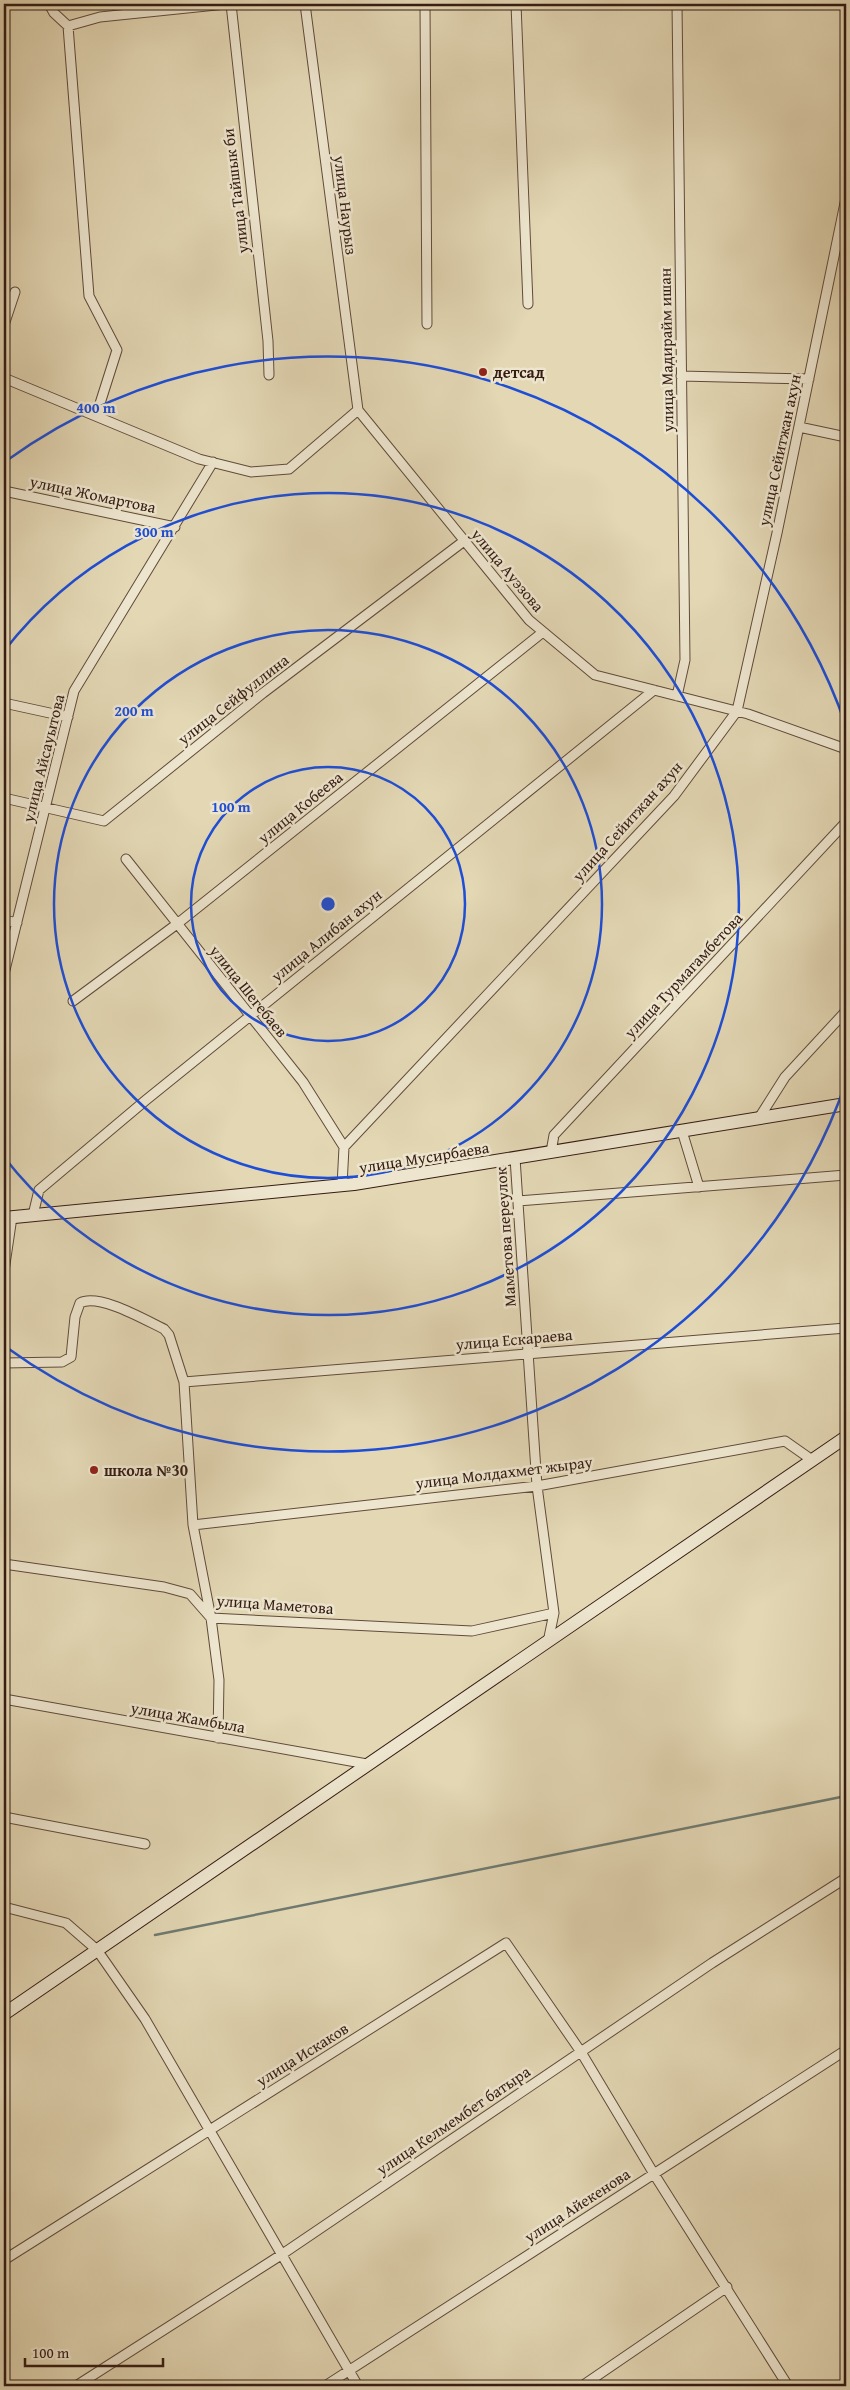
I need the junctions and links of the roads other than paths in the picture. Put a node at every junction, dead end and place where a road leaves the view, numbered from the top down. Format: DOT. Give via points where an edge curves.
graph roads {
  1 [pos="49,4"];
  2 [pos="226,4"];
  3 [pos="230,4"];
  4 [pos="305,4"];
  5 [pos="425,4"];
  6 [pos="516,4"];
  7 [pos="677,4"];
  8 [pos="68,26"];
  9 [pos="846,198"];
  10 [pos="15,292"];
  11 [pos="528,304"];
  12 [pos="427,324"];
  13 [pos="4,326"];
  14 [pos="269,375"];
  15 [pos="681,376"];
  16 [pos="4,378"];
  17 [pos="809,379"];
  18 [pos="358,410"];
  19 [pos="96,416"];
  20 [pos="799,427"];
  21 [pos="846,437"];
  22 [pos="213,462"];
  23 [pos="4,491"];
  24 [pos="175,527"];
  25 [pos="464,541"];
  26 [pos="543,632"];
  27 [pos="654,690"];
  28 [pos="678,696"];
  29 [pos="4,703"];
  30 [pos="736,711"];
  31 [pos="68,717"];
  32 [pos="846,749"];
  33 [pos="4,798"];
  34 [pos="46,808"];
  35 [pos="846,822"];
  36 [pos="126,858"];
  37 [pos="4,920"];
  38 [pos="17,923"];
  39 [pos="177,924"];
  40 [pos="4,974"];
  41 [pos="73,1001"];
  42 [pos="846,1011"];
  43 [pos="250,1016"];
  44 [pos="846,1104"];
  45 [pos="759,1118"];
  46 [pos="682,1131"];
  47 [pos="344,1147"];
  48 [pos="550,1152"];
  49 [pos="515,1158"];
  50 [pos="846,1175"];
  51 [pos="342,1186"];
  52 [pos="699,1187"];
  53 [pos="518,1201"];
  54 [pos="34,1215"];
  55 [pos="8,1218"];
  56 [pos="4,1233"];
  57 [pos="4,1271"];
  58 [pos="846,1328"];
  59 [pos="528,1352"];
  60 [pos="4,1363"];
  61 [pos="184,1382"];
  62 [pos="846,1437"];
  63 [pos="812,1460"];
  64 [pos="537,1486"];
  65 [pos="193,1525"];
  66 [pos="4,1564"];
  67 [pos="554,1613"];
  68 [pos="211,1618"];
  69 [pos="548,1642"];
  70 [pos="4,1699"];
  71 [pos="218,1738"];
  72 [pos="367,1764"];
  73 [pos="4,1817"];
  74 [pos="146,1844"];
  75 [pos="846,1878"];
  76 [pos="4,1907"];
  77 [pos="97,1950"];
  78 [pos="4,2014"];
  79 [pos="846,2050"];
  80 [pos="581,2052"];
  81 [pos="209,2130"];
  82 [pos="654,2174"];
  83 [pos="281,2255"];
  84 [pos="4,2260"];
  85 [pos="727,2288"];
  86 [pos="349,2370"];
  87 [pos="76,2386"];
  88 [pos="325,2386"];
  89 [pos="358,2386"];
  90 [pos="582,2386"];
  91 [pos="788,2386"];
  1 -- 8 [label="street"];
  2 -- 8 [label="street" via="100,17"];
  3 -- 14 [label="street, улица Тайшык би" via="268,341"];
  4 -- 18 [label="street, улица Наурыз"];
  5 -- 12 [label="street"];
  6 -- 11 [label="street"];
  7 -- 15 [label="street, улица Мадирайм ишан"];
  8 -- 19 [label="street" via="89,296 117,350"];
  9 -- 17 [label="street, улица Сейитжан ахун"];
  10 -- 13 [label="street"];
  15 -- 17 [label="street"];
  15 -- 28 [label="street, улица Мадирайм ишан" via="685,660"];
  16 -- 19 [label="street"];
  17 -- 20 [label="street, улица Сейитжан ахун"];
  18 -- 22 [label="street" via="289,469 251,472"];
  18 -- 25 [label="street, улица Ауэзова"];
  19 -- 22 [label="street"];
  20 -- 21 [label="street"];
  20 -- 30 [label="street, улица Сейитжан ахун"];
  22 -- 24 [label="street, улица Айсауытова"];
  23 -- 24 [label="street, улица Жомартова"];
  24 -- 31 [label="street, улица Айсауытова" via="74,691"];
  25 -- 26 [label="street, улица Ауэзова" via="529,620"];
  25 -- 34 [label="street, улица Сейфуллина" via="263,693 104,821"];
  26 -- 27 [label="street, улица Ауэзова" via="595,674"];
  26 -- 39 [label="street, улица Кобеева"];
  27 -- 28 [label="street, улица Ауэзова"];
  27 -- 43 [label="street, улица Алибан ахун"];
  28 -- 30 [label="street, улица Ауэзова"];
  29 -- 31 [label="street"];
  30 -- 32 [label="street, улица Ауэзова"];
  30 -- 47 [label="street, улица Сейитжан ахун" via="674,796"];
  31 -- 34 [label="street, улица Айсауытова"];
  33 -- 34 [label="street, улица Сейфуллина"];
  34 -- 38 [label="street, улица Айсауытова"];
  35 -- 48 [label="street, улица Турмагамбетова" via="554,1135"];
  36 -- 39 [label="street, улица Шегебаев"];
  37 -- 38 [label="street"];
  38 -- 40 [label="street, улица Айсауытова"];
  39 -- 41 [label="street, улица Кобеева"];
  39 -- 43 [label="street, улица Шегебаев"];
  42 -- 45 [label="street" via="785,1077"];
  43 -- 47 [label="street, улица Шегебаев" via="302,1082"];
  43 -- 54 [label="street, улица Алибан ахун" via="39,1190"];
  44 -- 45 [label="main road, улица Мусирбаева"];
  45 -- 46 [label="main road, улица Мусирбаева"];
  46 -- 48 [label="main road, улица Мусирбаева"];
  46 -- 52 [label="street"];
  47 -- 51 [label="street"];
  48 -- 49 [label="main road, улица Мусирбаева"];
  49 -- 51 [label="main road, улица Мусирбаева"];
  49 -- 53 [label="street, Маметова переулок"];
  50 -- 52 [label="street"];
  51 -- 54 [label="main road, улица Мусирбаева"];
  52 -- 53 [label="street"];
  53 -- 59 [label="street, Маметова переулок"];
  54 -- 55 [label="main road, улица Мусирбаева"];
  55 -- 56 [label="street"];
  55 -- 57 [label="street"];
  58 -- 59 [label="street, улица Ескараева"];
  59 -- 61 [label="street, улица Ескараева"];
  59 -- 64 [label="street, Маметова переулок"];
  60 -- 61 [label="street" via="62,1362 70,1357 80,1303 98,1301 164,1329"];
  61 -- 65 [label="street"];
  62 -- 63 [label="main road"];
  63 -- 64 [label="street, улица Молдахмет жырау" via="785,1441"];
  63 -- 69 [label="main road"];
  64 -- 65 [label="street, улица Молдахмет жырау"];
  64 -- 67 [label="street, Маметова переулок"];
  65 -- 68 [label="street"];
  66 -- 68 [label="street, улица Маметова" via="164,1587 190,1594"];
  67 -- 68 [label="street, улица Маметова" via="472,1631"];
  67 -- 69 [label="street, Маметова переулок"];
  68 -- 71 [label="street" via="219,1680"];
  69 -- 72 [label="main road"];
  70 -- 71 [label="street, улица Жамбыла"];
  71 -- 72 [label="street, улица Жамбыла"];
  72 -- 77 [label="main road"];
  73 -- 74 [label="street"];
  75 -- 80 [label="street, улица Келмембет батыра"];
  76 -- 77 [label="street" via="66,1923"];
  77 -- 78 [label="main road"];
  77 -- 81 [label="street" via="145,2019"];
  79 -- 82 [label="street, улица Айекенова"];
  80 -- 81 [label="street, улица Искаков" via="506,1943"];
  80 -- 82 [label="street"];
  80 -- 83 [label="street, улица Келмембет батыра"];
  81 -- 83 [label="street"];
  81 -- 84 [label="street, улица Искаков"];
  82 -- 85 [label="street"];
  82 -- 86 [label="street, улица Айекенова"];
  83 -- 86 [label="street"];
  83 -- 87 [label="street, улица Келмембет батыра"];
  85 -- 90 [label="street"];
  85 -- 91 [label="street"];
  86 -- 88 [label="street, улица Айекенова"];
  86 -- 89 [label="street"];
}
